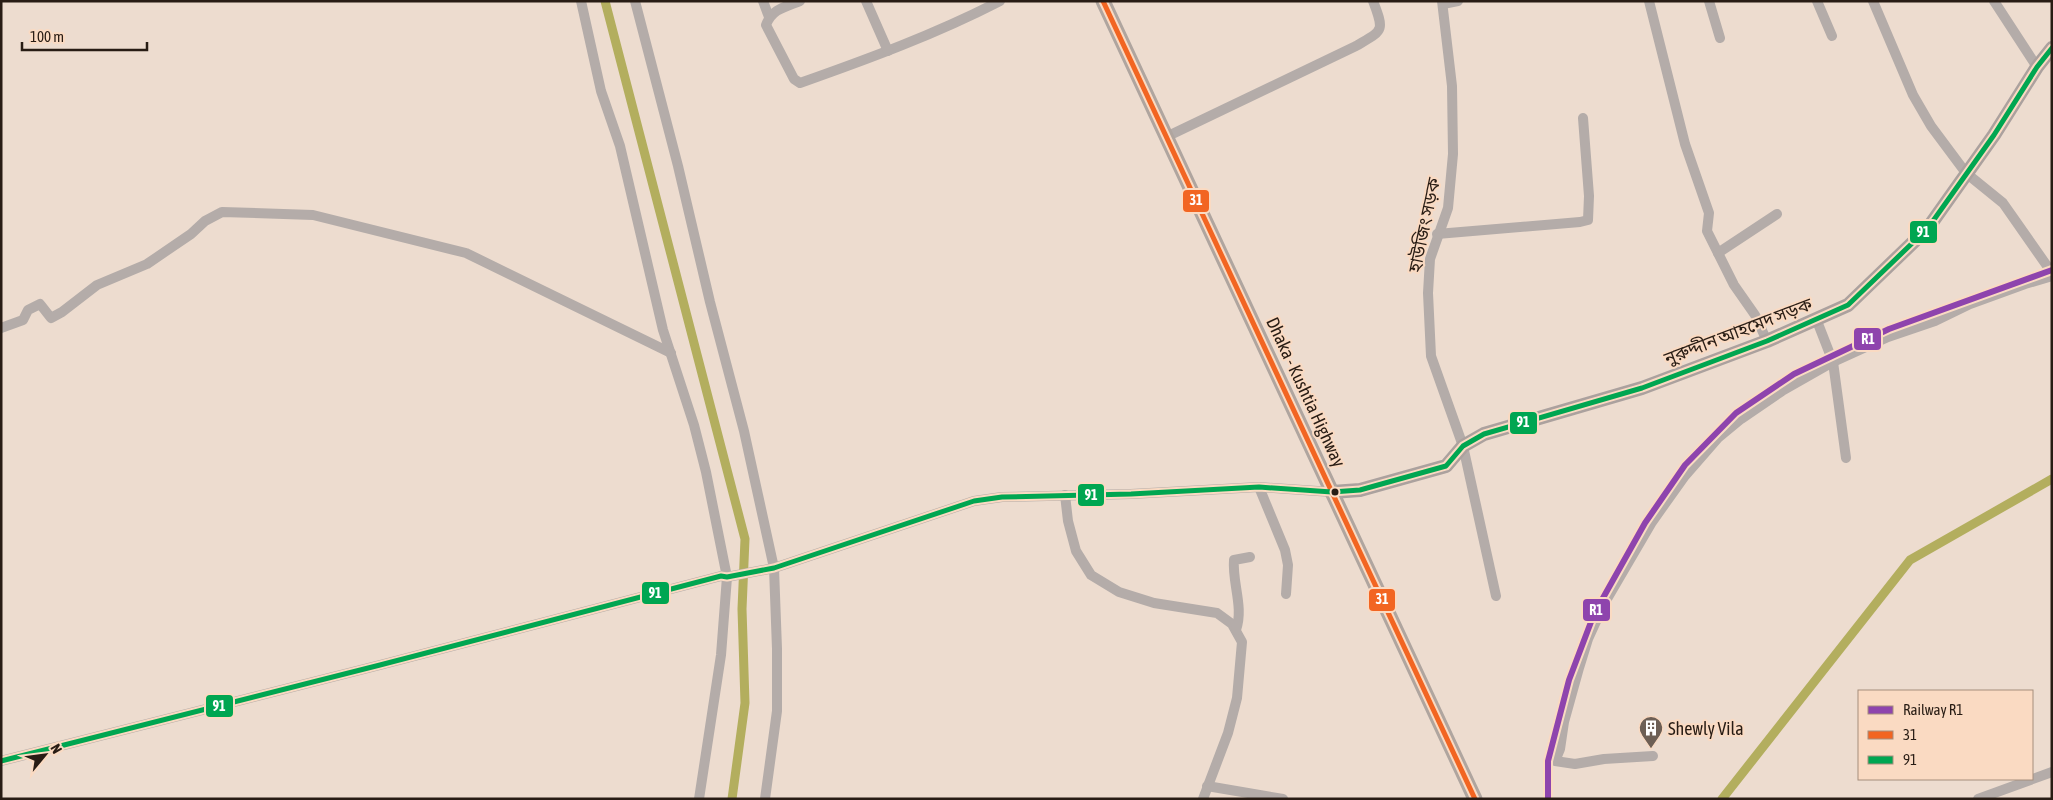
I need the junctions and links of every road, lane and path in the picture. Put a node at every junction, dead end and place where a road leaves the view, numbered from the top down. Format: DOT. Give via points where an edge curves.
graph roads {
  1 [pos="581,1"];
  2 [pos="635,1"];
  3 [pos="763,1"];
  4 [pos="800,1"];
  5 [pos="866,1"];
  6 [pos="1000,1"];
  7 [pos="1103,1"];
  8 [pos="1373,1"];
  9 [pos="1458,1"];
  10 [pos="1649,1"];
  11 [pos="1709,1"];
  12 [pos="1817,1"];
  13 [pos="1873,1"];
  14 [pos="1994,1"];
  15 [pos="1443,3"];
  16 [pos="769,17"];
  17 [pos="1832,36"];
  18 [pos="1720,38"];
  19 [pos="888,51"];
  20 [pos="2050,55"];
  21 [pos="2036,68"];
  22 [pos="1582,118"];
  23 [pos="1166,137"];
  24 [pos="1966,173"];
  25 [pos="1777,214"];
  26 [pos="1437,234"];
  27 [pos="1718,253"];
  28 [pos="2052,274"];
  29 [pos="1817,321"];
  30 [pos="1,328"];
  31 [pos="1767,341"];
  32 [pos="670,353"];
  33 [pos="1833,362"];
  34 [pos="1463,446"];
  35 [pos="1846,458"];
  36 [pos="1259,487"];
  37 [pos="1332,492"];
  38 [pos="1066,496"];
  39 [pos="1250,557"];
  40 [pos="774,568"];
  41 [pos="727,577"];
  42 [pos="1286,594"];
  43 [pos="1496,596"];
  44 [pos="1236,630"];
  45 [pos="1653,756"];
  46 [pos="1,761"];
  47 [pos="2052,772"];
  48 [pos="2033,779"];
  49 [pos="2030,780"];
  50 [pos="1207,786"];
  51 [pos="1471,798"];
  52 [pos="699,799"];
  53 [pos="765,799"];
  54 [pos="1203,799"];
  55 [pos="1283,799"];
  56 [pos="1978,799"];
  1 -- 32 [label="street" via="601,91 620,146"];
  2 -- 40 [label="street" via="744,431"];
  3 -- 16 [label="street"];
  4 -- 16 [label="street" via="776,10"];
  5 -- 19 [label="street"];
  6 -- 19 [label="street"];
  7 -- 23 [label="main road, Dhaka - Kushtia Highway"];
  8 -- 23 [label="street" via="1381,25 1379,32"];
  9 -- 15 [label="street"];
  10 -- 27 [label="street" via="1685,144 1709,213 1708,231"];
  11 -- 18 [label="street"];
  12 -- 17 [label="street"];
  13 -- 24 [label="street" via="1913,95 1931,126"];
  14 -- 21 [label="street"];
  15 -- 26 [label="street, হাউজিং সড়ক" via="1452,86 1453,154 1448,208"];
  16 -- 19 [label="street" via="766,25 794,79 800,83"];
  20 -- 21 [label="main road, নুরুদ্দীন আহমেদ সড়ক"];
  21 -- 24 [label="main road, নুরুদ্দীন আহমেদ সড়ক"];
  22 -- 26 [label="street" via="1588,220"];
  23 -- 37 [label="main road, Dhaka - Kushtia Highway"];
  24 -- 28 [label="street" via="2003,203"];
  24 -- 29 [label="main road, নুরুদ্দীন আহমেদ সড়ক" via="1928,228 1848,306"];
  25 -- 27 [label="street"];
  26 -- 34 [label="street, হাউজিং সড়ক" via="1430,259 1428,293 1431,356"];
  27 -- 31 [label="street"];
  28 -- 33 [label="street" via="1970,304"];
  29 -- 31 [label="main road, নুরুদ্দীন আহমেদ সড়ক"];
  29 -- 33 [label="street"];
  30 -- 32 [label="street" via="23,320 28,310 40,304 51,318 97,285 146,264 222,212 277,213 313,215 466,253"];
  31 -- 34 [label="main road, নুরুদ্দীন আহমেদ সড়ক" via="1642,388 1484,434"];
  32 -- 41 [label="street" via="698,444"];
  33 -- 35 [label="street"];
  33 -- 45 [label="street" via="1747,415 1704,453 1646,530 1594,626 1578,668 1562,743 1554,761 1575,764"];
  34 -- 37 [label="main road, নুরুদ্দীন আহমেদ সড়ক" via="1446,466 1360,490"];
  34 -- 43 [label="street, হাউজিং সড়ক"];
  36 -- 37 [label="street"];
  36 -- 38 [label="street"];
  36 -- 42 [label="street" via="1288,565"];
  37 -- 51 [label="main road, Dhaka - Kushtia Highway"];
  38 -- 40 [label="street" via="974,501"];
  38 -- 44 [label="street" via="1068,521 1076,551 1091,575 1118,592 1154,603 1217,614"];
  39 -- 44 [label="street" via="1234,560 1238,596"];
  40 -- 41 [label="street"];
  40 -- 53 [label="street" via="777,712"];
  41 -- 46 [label="street" via="720,576"];
  41 -- 52 [label="street" via="722,655"];
  44 -- 50 [label="street" via="1242,642 1236,698 1228,734"];
  47 -- 48 [label="street"];
  49 -- 56 [label="street"];
  50 -- 54 [label="street"];
  50 -- 55 [label="street"];
}
